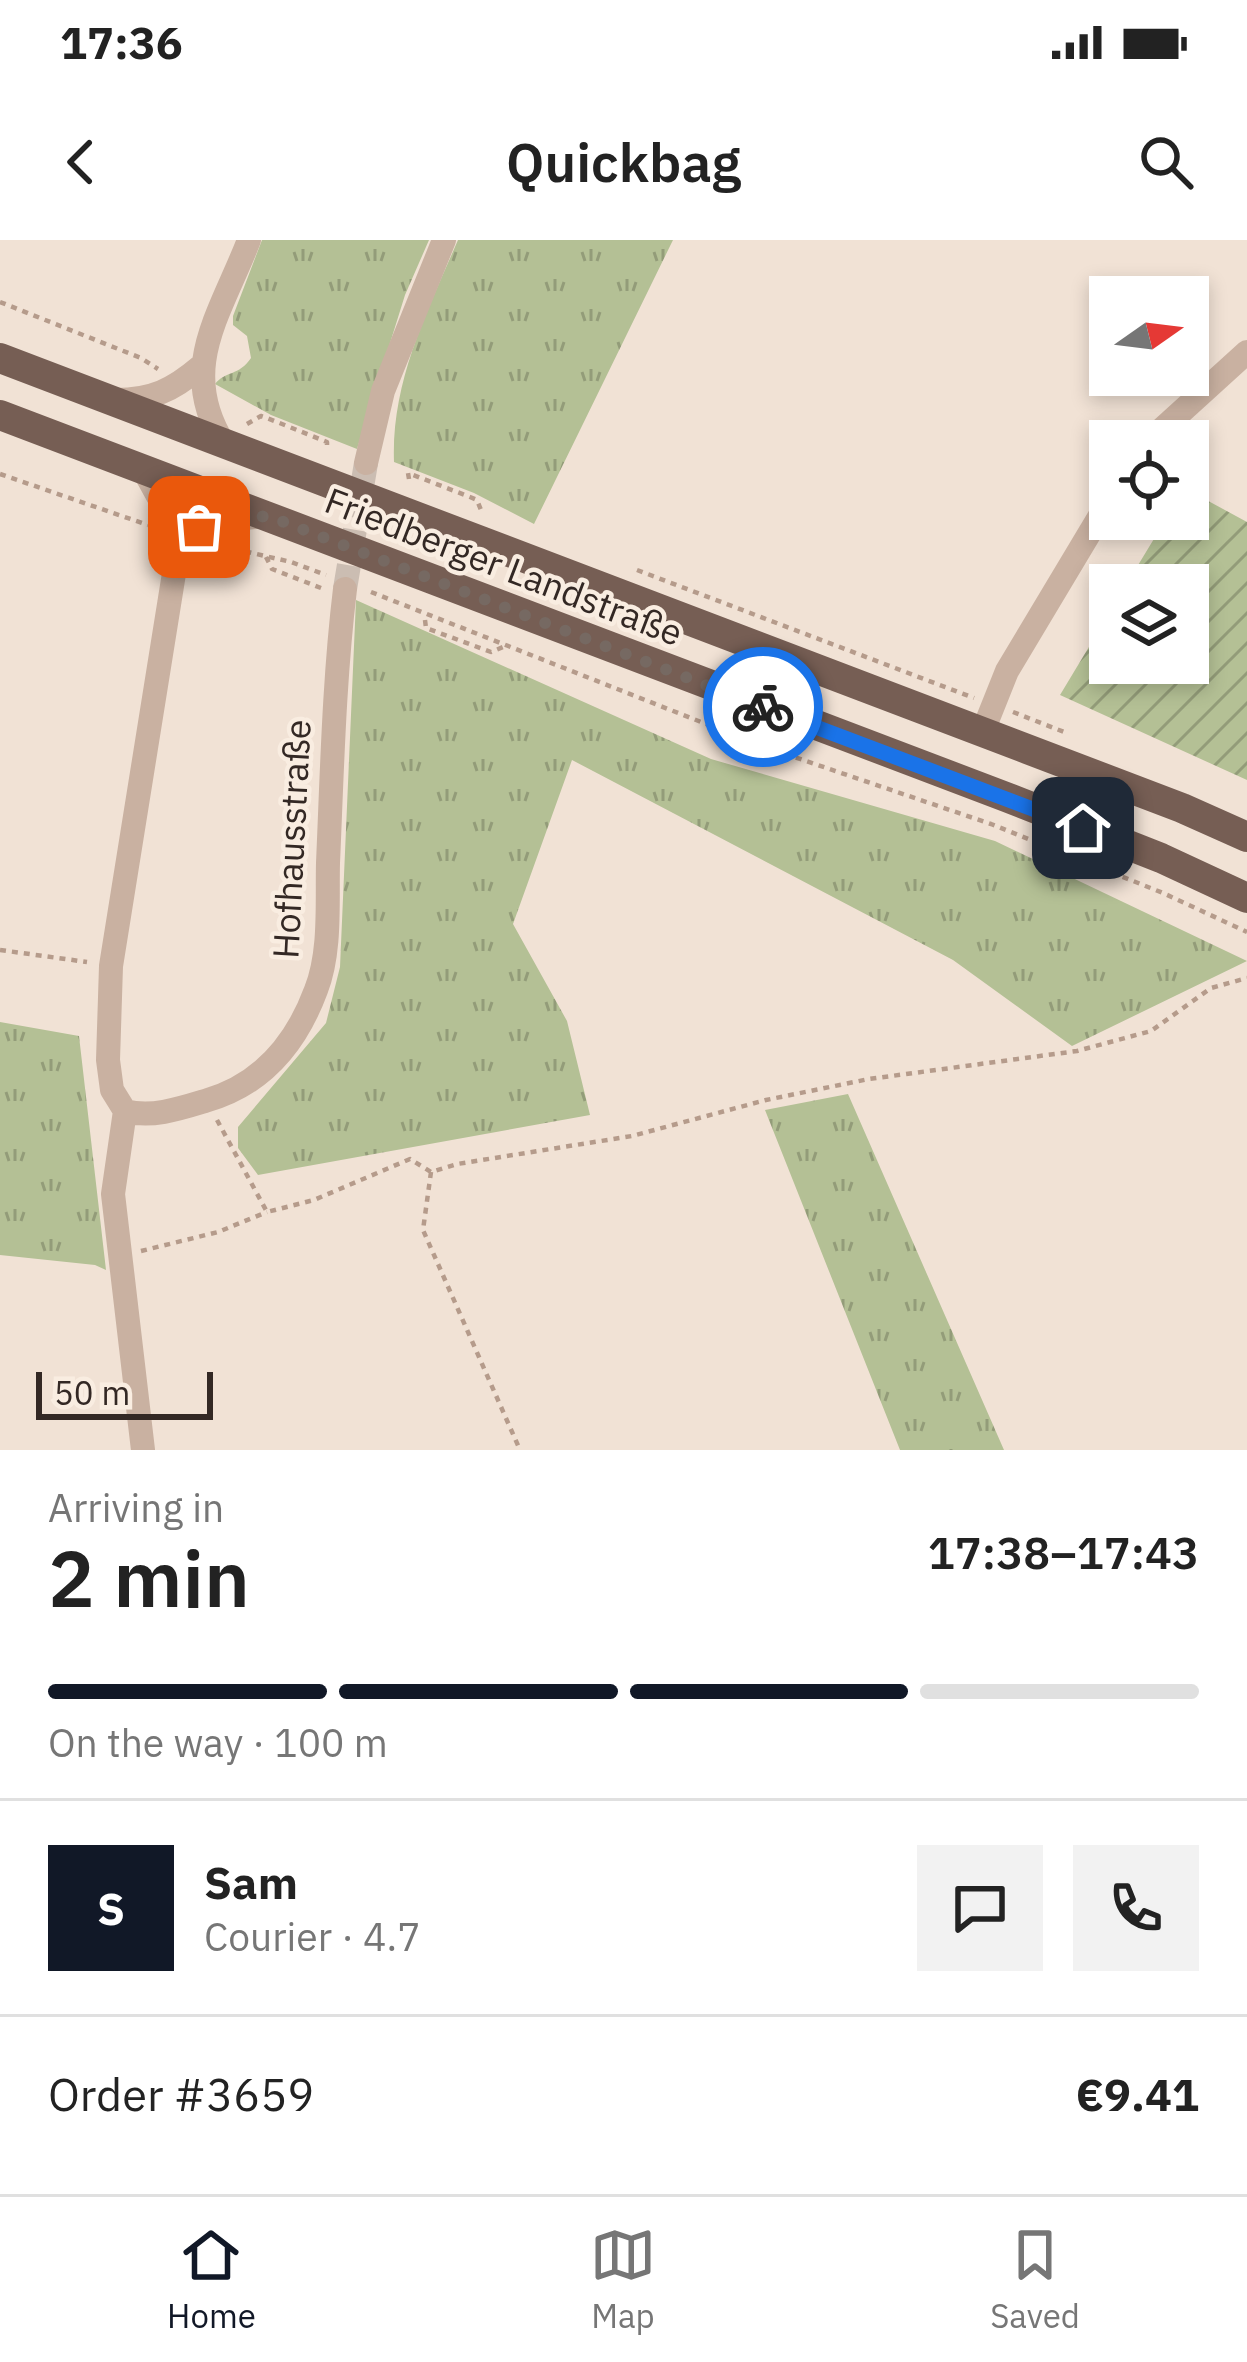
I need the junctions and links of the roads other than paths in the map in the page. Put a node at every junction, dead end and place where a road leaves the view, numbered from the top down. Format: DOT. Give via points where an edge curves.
graph roads {
  1 [pos="249,240"];
  2 [pos="444,240"];
  3 [pos="1247,352"];
  4 [pos="0,358"];
  5 [pos="190,375"];
  6 [pos="111,400"];
  7 [pos="0,415"];
  8 [pos="1172,420"];
  9 [pos="235,434"];
  10 [pos="366,463"];
  11 [pos="143,470"];
  12 [pos="268,516"];
  13 [pos="1089,534"];
  14 [pos="180,536"];
  15 [pos="344,585"];
  16 [pos="982,731"];
  17 [pos="1247,837"];
  18 [pos="1247,898"];
  19 [pos="124,1111"];
  20 [pos="143,1450"];
  1 -- 5 [label="street"];
  2 -- 10 [label="street" via="382,391"];
  3 -- 8 [label="street"];
  4 -- 6 [label="main road, Friedberger Landstraße"];
  5 -- 6 [label="street" via="142,400"];
  5 -- 9 [label="street" via="208,419"];
  6 -- 9 [label="main road, Friedberger Landstraße"];
  7 -- 11 [label="main road, Friedberger Landstraße"];
  9 -- 16 [label="main road, Friedberger Landstraße" via="306,475"];
  11 -- 12 [label="main road, Friedberger Landstraße"];
  11 -- 14 [label="street"];
  12 -- 14 [label="street"];
  12 -- 18 [label="main road, Friedberger Landstraße" via="1028,806"];
  13 -- 16 [label="street" via="1007,671"];
  14 -- 19 [label="street" via="111,966 107,1060"];
  15 -- 19 [label="street, Hofhausstraße" via="319,985 297,1033 267,1071 209,1100 149,1114"];
  16 -- 17 [label="main road, Friedberger Landstraße"];
  19 -- 20 [label="street" via="113,1194"];
}
